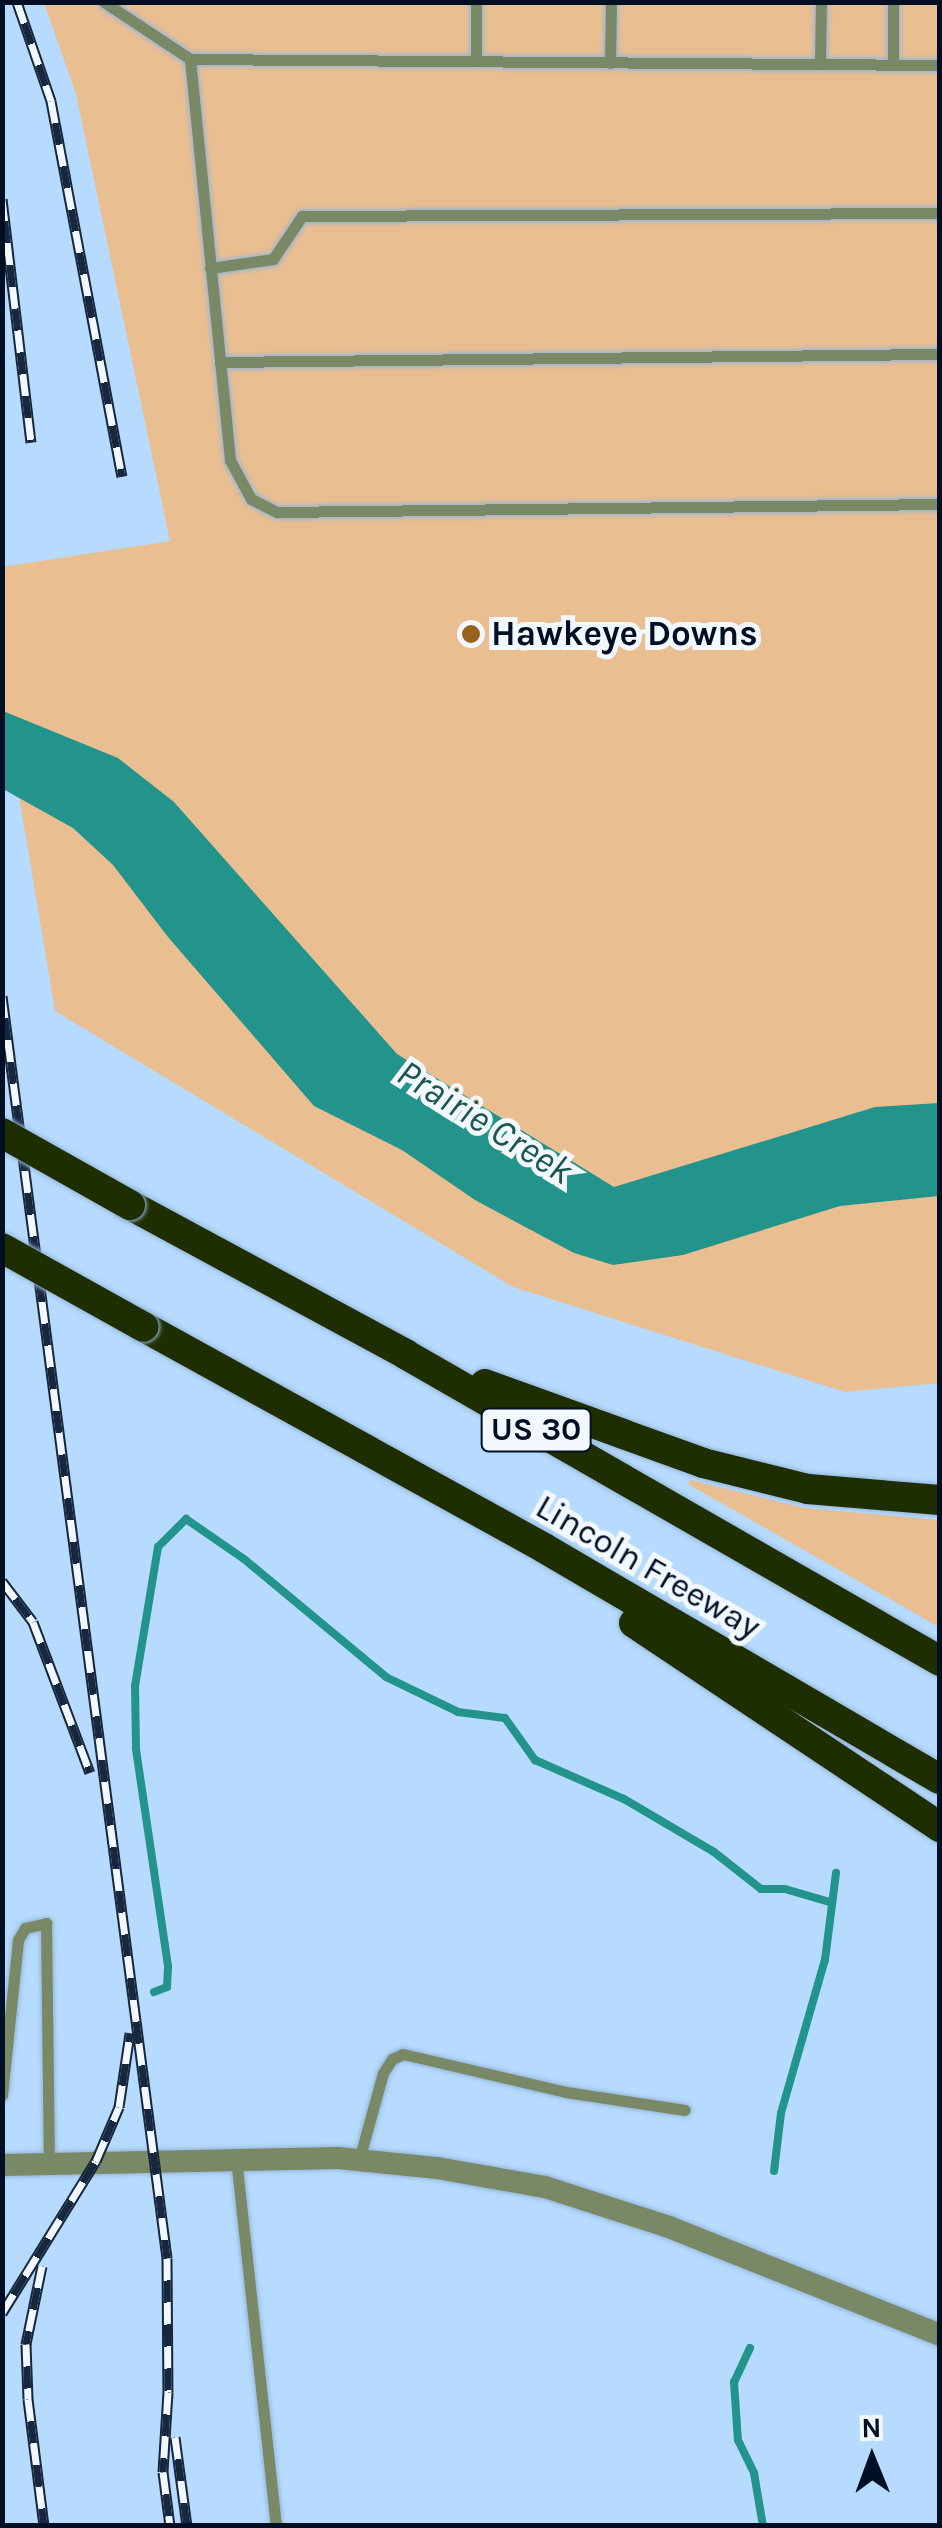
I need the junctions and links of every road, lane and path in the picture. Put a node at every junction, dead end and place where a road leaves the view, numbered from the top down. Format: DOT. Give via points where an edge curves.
graph roads {
  1 [pos="104,2"];
  2 [pos="476,2"];
  3 [pos="611,2"];
  4 [pos="821,2"];
  5 [pos="894,2"];
  6 [pos="190,59"];
  7 [pos="476,61"];
  8 [pos="610,63"];
  9 [pos="820,64"];
  10 [pos="894,64"];
  11 [pos="940,65"];
  12 [pos="940,212"];
  13 [pos="210,268"];
  14 [pos="940,354"];
  15 [pos="220,362"];
  16 [pos="940,504"];
  17 [pos="2,1133"];
  18 [pos="2,1248"];
  19 [pos="405,1354"];
  20 [pos="940,1500"];
  21 [pos="544,1548"];
  22 [pos="940,1661"];
  23 [pos="940,1779"];
  24 [pos="940,1827"];
  25 [pos="2,2095"];
  26 [pos="686,2110"];
  27 [pos="236,2158"];
  28 [pos="360,2160"];
  29 [pos="49,2163"];
  30 [pos="2,2165"];
  31 [pos="940,2336"];
  32 [pos="276,2526"];
  1 -- 6 [label="lane"];
  2 -- 7 [label="lane"];
  3 -- 8 [label="lane"];
  4 -- 9 [label="lane"];
  5 -- 10 [label="lane"];
  6 -- 7 [label="lane"];
  6 -- 13 [label="lane"];
  7 -- 8 [label="lane"];
  8 -- 9 [label="lane"];
  9 -- 10 [label="lane"];
  10 -- 11 [label="lane"];
  12 -- 13 [label="lane" via="302,216 273,259"];
  13 -- 15 [label="lane"];
  14 -- 15 [label="lane"];
  15 -- 16 [label="lane" via="230,460 252,499 277,512"];
  17 -- 19 [label="highway, Lincoln Freeway / US 30, bridge"];
  18 -- 21 [label="highway, Lincoln Freeway / US 30, bridge"];
  19 -- 20 [label="highway" via="703,1463 808,1489"];
  19 -- 22 [label="highway, Lincoln Freeway / US 30"];
  21 -- 23 [label="highway, Lincoln Freeway / US 30"];
  21 -- 24 [label="highway" via="591,1595"];
  25 -- 29 [label="lane" via="18,1940 24,1928 46,1923"];
  26 -- 28 [label="lane" via="566,2092 404,2054 383,2074"];
  27 -- 28 [label="street"];
  27 -- 29 [label="street"];
  27 -- 32 [label="lane"];
  28 -- 31 [label="street" via="545,2187 669,2227"];
  29 -- 30 [label="street"];
}
